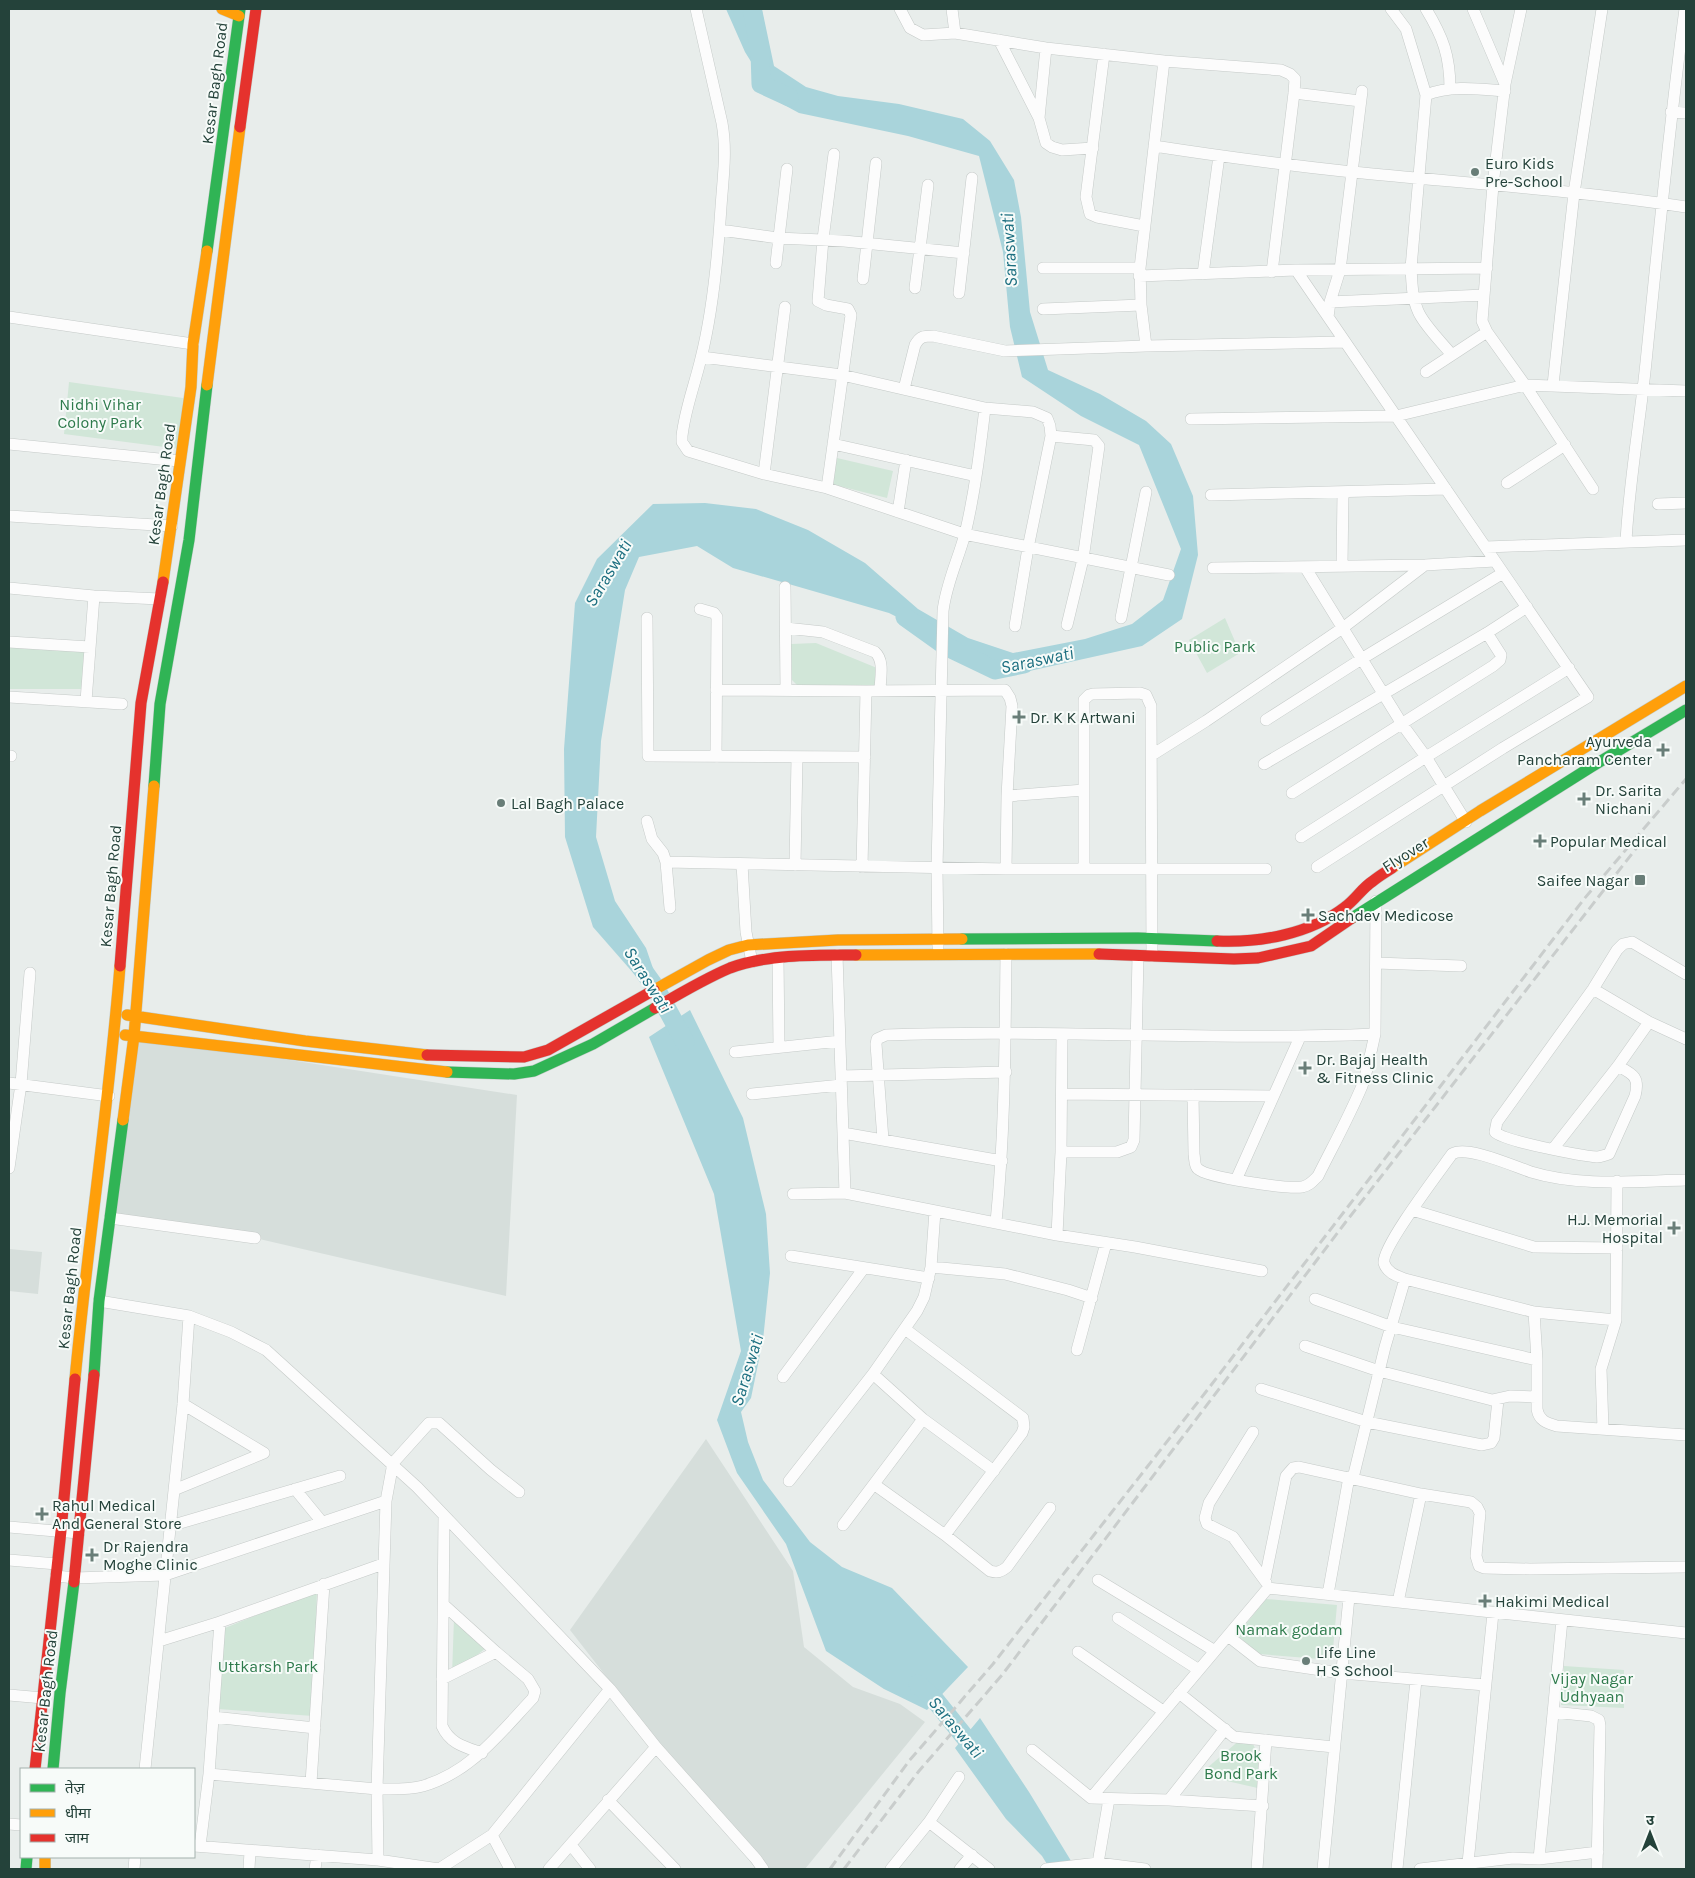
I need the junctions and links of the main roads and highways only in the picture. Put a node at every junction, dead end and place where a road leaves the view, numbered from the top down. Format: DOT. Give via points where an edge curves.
graph roads {
  1 [pos="222,9"];
  2 [pos="256,9"];
  3 [pos="240,12"];
  4 [pos="1686,686"];
  5 [pos="1686,702"];
  6 [pos="1686,710"];
  7 [pos="1343,916"];
  8 [pos="115,1013"];
  9 [pos="135,1016"];
  10 [pos="114,1034"];
  11 [pos="134,1036"];
  12 [pos="35,1768"];
  13 [pos="53,1768"];
  1 -- 3 [label="main road"];
  2 -- 9 [label="main road, Kesar Bagh Road" via="224,237 189,540 160,704"];
  3 -- 8 [label="main road, Kesar Bagh Road" via="193,344 191,387 172,526 141,703"];
  4 -- 7 [label="main road" via="1372,881"];
  5 -- 7 [label="main road, Flyover" via="1486,822 1369,895"];
  6 -- 7 [label="main road" via="1400,888"];
  7 -- 9 [label="main road" via="1299,932 1235,942 1152,938 838,940 748,945 729,950 689,970 548,1050 524,1057 439,1056"];
  7 -- 11 [label="main road" via="1311,946 1276,955 1234,959 1096,954 938,954 806,955 752,962 698,983 554,1063 514,1074 457,1073"];
  8 -- 9 [label="main road"];
  8 -- 10 [label="main road, Kesar Bagh Road"];
  9 -- 11 [label="main road, Kesar Bagh Road"];
  10 -- 11 [label="main road"];
  10 -- 12 [label="main road, Kesar Bagh Road" via="82,1302"];
  11 -- 13 [label="main road, Kesar Bagh Road" via="99,1301 75,1578"];
}
